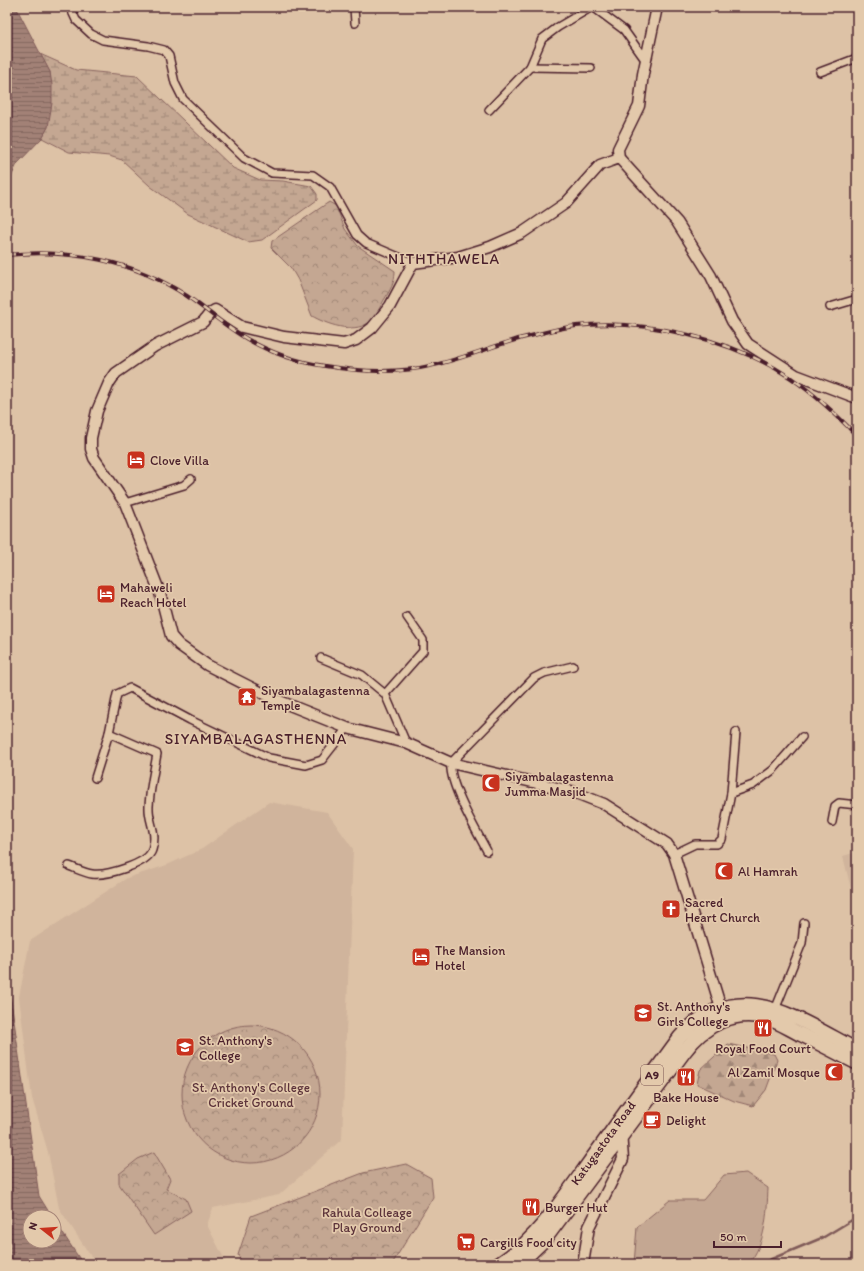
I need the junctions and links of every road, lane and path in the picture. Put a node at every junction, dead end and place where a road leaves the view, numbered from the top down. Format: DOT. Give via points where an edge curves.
graph roads {
  1 [pos="70,7"];
  2 [pos="354,7"];
  3 [pos="593,7"];
  4 [pos="657,7"];
  5 [pos="355,23"];
  6 [pos="857,58"];
  7 [pos="646,61"];
  8 [pos="530,67"];
  9 [pos="591,68"];
  10 [pos="820,72"];
  11 [pos="489,110"];
  12 [pos="619,158"];
  13 [pos="413,263"];
  14 [pos="857,299"];
  15 [pos="830,308"];
  16 [pos="857,398"];
  17 [pos="191,479"];
  18 [pos="125,503"];
  19 [pos="407,617"];
  20 [pos="321,658"];
  21 [pos="573,666"];
  22 [pos="385,694"];
  23 [pos="347,728"];
  24 [pos="736,732"];
  25 [pos="109,733"];
  26 [pos="802,737"];
  27 [pos="406,743"];
  28 [pos="451,763"];
  29 [pos="95,778"];
  30 [pos="731,793"];
  31 [pos="857,805"];
  32 [pos="832,822"];
  33 [pos="487,851"];
  34 [pos="674,854"];
  35 [pos="69,866"];
  36 [pos="804,923"];
  37 [pos="775,1010"];
  38 [pos="723,1014"];
  39 [pos="857,1050"];
  40 [pos="857,1063"];
  41 [pos="617,1123"];
  42 [pos="622,1136"];
  43 [pos="498,1264"];
  44 [pos="519,1264"];
  45 [pos="583,1264"];
  1 -- 13 [label="street" via="76,20 91,34 103,40 164,50 169,56 175,83 183,99 244,158 272,173 314,175 330,187 357,235 366,243"];
  2 -- 5 [label="street"];
  3 -- 7 [label="street" via="624,30"];
  3 -- 8 [label="street" via="558,27 542,40"];
  4 -- 7 [label="street"];
  6 -- 10 [label="street"];
  7 -- 12 [label="street" via="639,106 618,149"];
  8 -- 9 [label="street"];
  8 -- 11 [label="street"];
  12 -- 13 [label="street" via="600,165 566,203 522,233 458,257"];
  12 -- 16 [label="street" via="677,222 711,276 732,321 748,344 796,375"];
  13 -- 18 [label="street" via="390,306 372,328 356,340 344,344 284,337 242,327 215,310 210,312 203,322 155,346 116,373 108,382 90,438 94,458"];
  14 -- 15 [label="street"];
  17 -- 18 [label="street" via="184,485"];
  18 -- 23 [label="street" via="160,593 172,636 179,645 207,665 272,698"];
  19 -- 22 [label="street" via="423,640 423,651"];
  20 -- 22 [label="street" via="362,675"];
  21 -- 28 [label="street" via="534,678"];
  22 -- 27 [label="street"];
  23 -- 25 [label="street" via="322,760 306,765 269,758 130,688 117,694"];
  23 -- 27 [label="street"];
  24 -- 30 [label="street"];
  25 -- 29 [label="street"];
  25 -- 35 [label="street" via="157,754 149,806 149,816 155,835 152,852 142,862 102,875"];
  26 -- 30 [label="street" via="773,770 752,785"];
  27 -- 28 [label="street"];
  28 -- 33 [label="street" via="450,769 457,790"];
  28 -- 34 [label="street" via="571,791 604,804 667,844"];
  30 -- 34 [label="street" via="722,839 717,844 695,844"];
  31 -- 32 [label="street" via="839,803 835,806"];
  34 -- 38 [label="street"];
  36 -- 37 [label="street" via="802,943"];
  37 -- 38 [label="highway, Katugastota Road / A9" via="749,1004"];
  37 -- 39 [label="highway, Katugastota Road / A9"];
  38 -- 40 [label="highway, Katugastota Road / A9" via="771,1020"];
  38 -- 41 [label="highway, Katugastota Road / A9" via="706,1015 685,1032"];
  38 -- 42 [label="highway, Katugastota Road / A9" via="691,1042"];
  41 -- 42 [label="street"];
  41 -- 43 [label="highway, Katugastota Road / A9" via="577,1180 536,1231"];
  42 -- 44 [label="highway, Katugastota Road / A9" via="545,1239"];
  42 -- 45 [label="street" via="623,1159 589,1227"];
}
